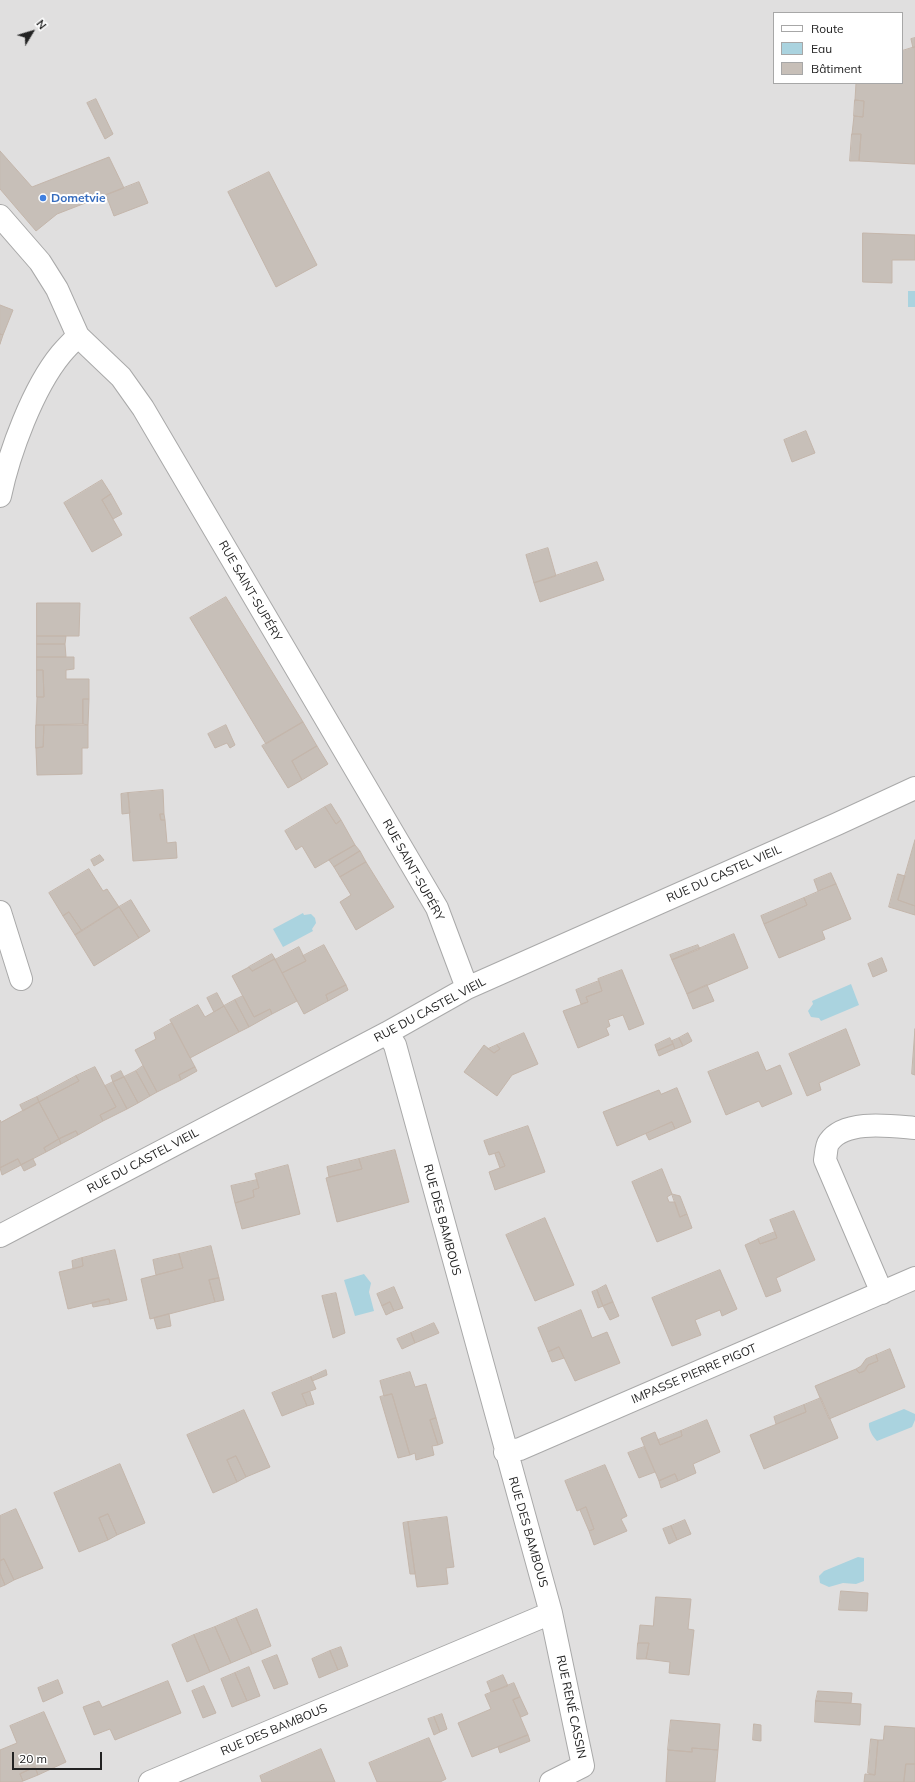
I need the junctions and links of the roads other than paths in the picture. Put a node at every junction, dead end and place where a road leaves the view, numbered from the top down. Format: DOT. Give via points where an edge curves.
graph roads {
  1 [pos="0,216"];
  2 [pos="78,336"];
  3 [pos="0,496"];
  4 [pos="915,788"];
  5 [pos="0,912"];
  6 [pos="21,979"];
  7 [pos="467,988"];
  8 [pos="387,1033"];
  9 [pos="915,1128"];
  10 [pos="0,1236"];
  11 [pos="915,1278"];
  12 [pos="882,1293"];
  13 [pos="505,1452"];
  14 [pos="550,1613"];
  15 [pos="150,1782"];
  16 [pos="551,1782"];
  1 -- 2 [label="street, RUE SAINT-SUPÉRY" via="40,262 57,289"];
  2 -- 3 [label="street" via="61,354 38,388 6,470"];
  2 -- 7 [label="street, RUE SAINT-SUPÉRY" via="121,377 143,408 437,908"];
  4 -- 7 [label="street, RUE DU CASTEL VIEIL"];
  5 -- 6 [label="street"];
  7 -- 8 [label="street, RUE DU CASTEL VIEIL"];
  8 -- 10 [label="street, RUE DU CASTEL VIEIL"];
  8 -- 13 [label="street, RUE DES BAMBOUS" via="395,1045"];
  9 -- 12 [label="street" via="845,1128 829,1142 825,1160"];
  11 -- 12 [label="street, IMPASSE PIERRE PIGOT"];
  12 -- 13 [label="street, IMPASSE PIERRE PIGOT" via="520,1449"];
  13 -- 14 [label="street, RUE DES BAMBOUS"];
  14 -- 15 [label="street, RUE DES BAMBOUS"];
  14 -- 16 [label="street, RUE RENÉ CASSIN" via="583,1766"];
}
